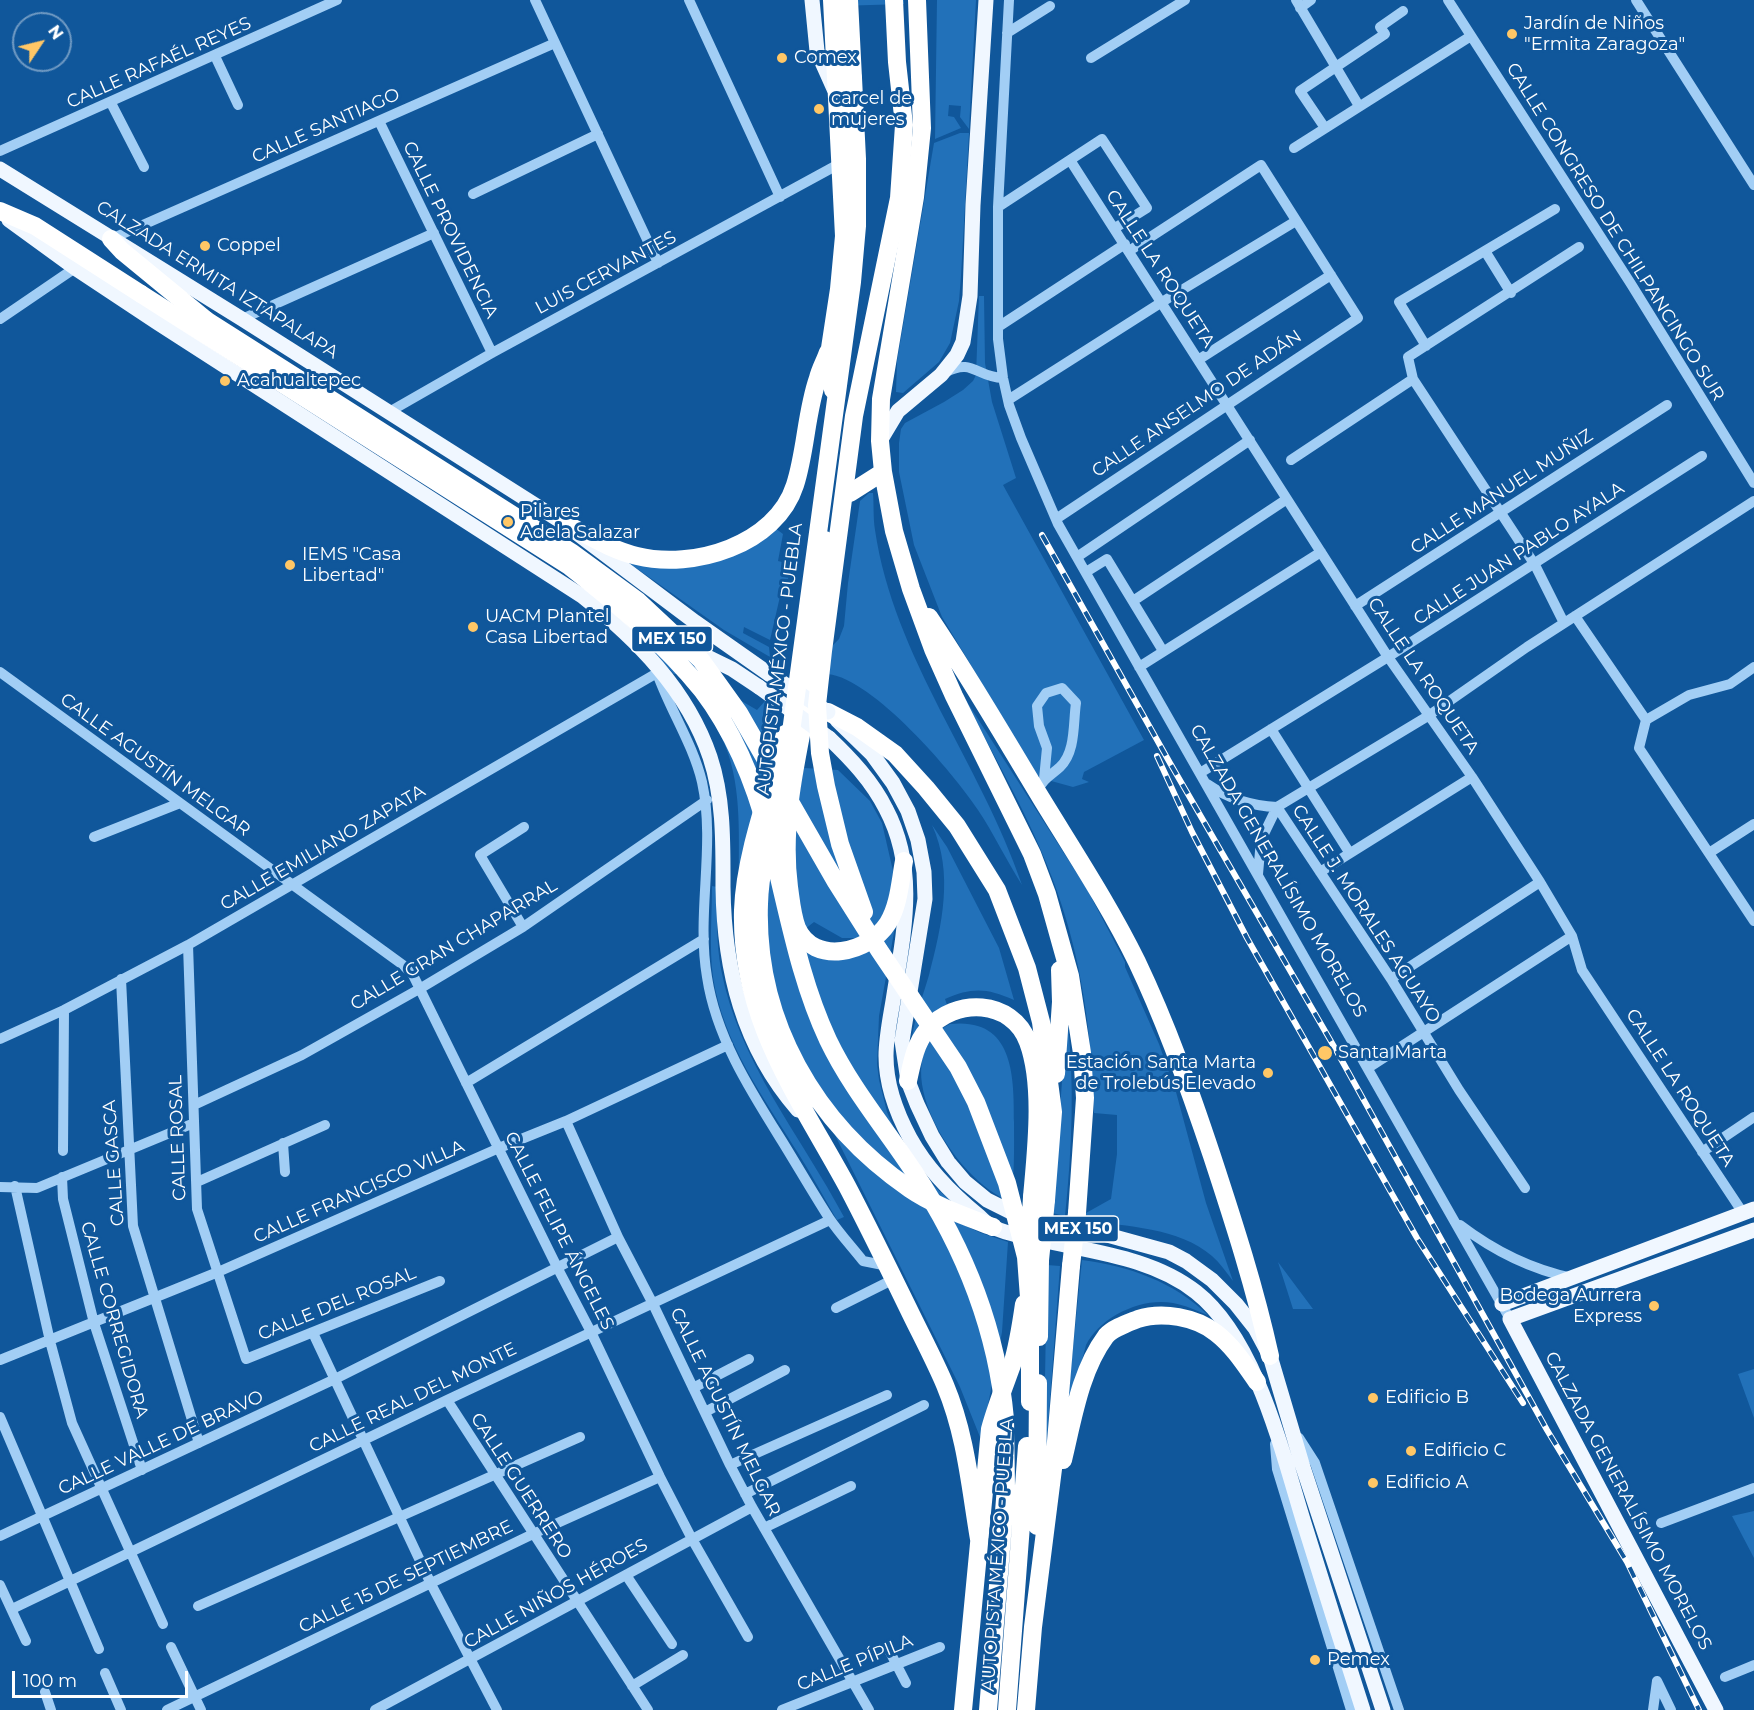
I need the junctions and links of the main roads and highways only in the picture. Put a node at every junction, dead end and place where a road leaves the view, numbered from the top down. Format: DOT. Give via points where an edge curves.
graph roads {
  1 [pos="812,0"];
  2 [pos="832,0"];
  3 [pos="849,0"];
  4 [pos="894,0"];
  5 [pos="917,0"];
  6 [pos="986,0"];
  7 [pos="838,100"];
  8 [pos="0,170"];
  9 [pos="0,212"];
  10 [pos="111,239"];
  11 [pos="894,324"];
  12 [pos="830,348"];
  13 [pos="834,398"];
  14 [pos="880,441"];
  15 [pos="883,472"];
  16 [pos="850,493"];
  17 [pos="562,522"];
  18 [pos="578,533"];
  19 [pos="539,569"];
  20 [pos="911,589"];
  21 [pos="582,596"];
  22 [pos="823,708"];
  23 [pos="904,861"];
  24 [pos="790,918"];
  25 [pos="1059,933"];
  26 [pos="879,950"];
  27 [pos="908,1081"];
  28 [pos="1053,1112"];
  29 [pos="808,1121"];
  30 [pos="1039,1198"];
  31 [pos="1748,1211"];
  32 [pos="993,1227"];
  33 [pos="1754,1230"];
  34 [pos="1031,1257"];
  35 [pos="1502,1304"];
  36 [pos="1270,1356"];
  37 [pos="1257,1382"];
  38 [pos="1047,1523"];
  39 [pos="979,1539"];
  40 [pos="1040,1573"];
  41 [pos="963,1710"];
  42 [pos="988,1710"];
  43 [pos="1007,1710"];
  44 [pos="1026,1710"];
  45 [pos="1363,1710"];
  46 [pos="1383,1710"];
  47 [pos="1716,1710"];
  1 -- 7 [label="main road" via="818,51"];
  2 -- 7 [label="highway"];
  3 -- 24 [label="highway, AUTOPISTA MÉXICO - PUEBLA, bridge" via="858,159 857,226 783,778 783,861"];
  4 -- 22 [label="highway, bridge" via="904,125 899,198 854,416 823,651"];
  5 -- 11 [label="highway" via="922,128"];
  6 -- 14 [label="main road" via="967,321 957,355 941,375 898,411"];
  7 -- 12 [label="highway" via="844,236"];
  8 -- 10 [label="main road, CALZADA ERMITA IZTAPALAPA"];
  9 -- 19 [label="main road" via="75,268"];
  9 -- 24 [label="highway, bridge" via="35,226 569,566 611,600 666,650 703,692 725,728 741,757 766,827"];
  10 -- 17 [label="main road, CALZADA ERMITA IZTAPALAPA"];
  10 -- 26 [label="highway, bridge" via="206,320 571,552 671,630 701,660 739,713"];
  11 -- 14 [label="highway" via="881,399"];
  11 -- 16 [label="highway" via="874,359"];
  12 -- 13 [label="highway"];
  12 -- 17 [label="highway" via="817,378 795,486 778,515 758,532 717,553 683,561 661,561 635,556"];
  13 -- 29 [label="highway" via="805,662 746,876 743,912 746,951 761,1023"];
  13 -- 32 [label="highway" via="814,655 759,902 767,993 791,1055 808,1086 860,1149 912,1191"];
  14 -- 15 [label="highway"];
  15 -- 16 [label="highway"];
  15 -- 20 [label="highway" via="894,531"];
  16 -- 23 [label="highway" via="788,821 786,859 792,908 803,939 813,947 834,952 874,939 895,908"];
  17 -- 18 [label="main road, CALZADA ERMITA IZTAPALAPA"];
  18 -- 19 [label="main road" via="586,556 579,566 569,571"];
  18 -- 22 [label="main road, CALZADA ERMITA IZTAPALAPA, bridge" via="695,622"];
  19 -- 21 [label="main road"];
  20 -- 25 [label="highway" via="954,696 1032,854"];
  20 -- 36 [label="highway" via="1040,785 1136,961 1181,1063 1240,1242"];
  21 -- 23 [label="main road, MEX 150, bridge" via="732,669 829,738 858,767 887,810"];
  21 -- 29 [label="main road" via="621,627 681,699 696,724 719,791 724,925 740,1012 780,1089"];
  22 -- 26 [label="highway, bridge" via="820,753 834,820"];
  22 -- 27 [label="main road, MEX 150" via="872,754 893,783 918,840 925,899 902,1041"];
  22 -- 28 [label="highway" via="874,737 906,766 957,826 997,890 1035,995"];
  23 -- 32 [label="main road, MEX 150" via="907,900 886,1057 889,1083 901,1119 926,1162"];
  24 -- 42 [label="highway, AUTOPISTA MÉXICO - PUEBLA, bridge" via="807,987 829,1041 943,1218 972,1279 993,1343 1005,1419 1006,1488"];
  25 -- 28 [label="highway" via="1061,1002"];
  25 -- 38 [label="highway, bridge" via="1070,976 1085,1098"];
  26 -- 34 [label="highway, bridge" via="958,1067 976,1102"];
  27 -- 30 [label="highway" via="918,1043 928,1029 950,1013 975,1006 1006,1014 1028,1041 1035,1084"];
  27 -- 36 [label="main road, MEX 150" via="948,1162 987,1200 1025,1219 1150,1246 1186,1262 1236,1304"];
  28 -- 30 [label="highway"];
  29 -- 39 [label="highway" via="846,1185 945,1383 960,1426"];
  30 -- 34 [label="highway, bridge"];
  31 -- 35 [label="main road"];
  32 -- 37 [label="main road, MEX 150" via="1143,1263 1177,1279 1198,1293 1229,1327"];
  33 -- 47 [label="main road, CALZADA GENERALÍSIMO MORELOS" via="1510,1319"];
  34 -- 39 [label="highway" via="1020,1335 990,1430"];
  34 -- 40 [label="highway"];
  34 -- 43 [label="highway, AUTOPISTA MÉXICO - PUEBLA, bridge" via="1030,1402"];
  36 -- 46 [label="main road, MEX 150"];
  37 -- 38 [label="highway" via="1216,1332 1196,1322 1147,1316 1108,1333 1084,1378"];
  37 -- 45 [label="main road, MEX 150"];
  38 -- 40 [label="highway"];
  39 -- 41 [label="highway"];
  40 -- 44 [label="highway"];
}
